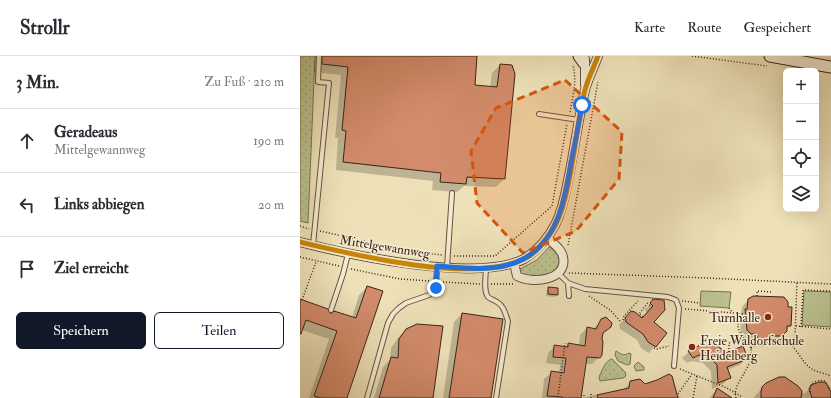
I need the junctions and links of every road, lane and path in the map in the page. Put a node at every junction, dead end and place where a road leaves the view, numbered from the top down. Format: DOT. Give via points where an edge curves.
graph roads {
  1 [pos="319,56"];
  2 [pos="598,56"];
  3 [pos="692,56"];
  4 [pos="580,59"];
  5 [pos="771,61"];
  6 [pos="831,66"];
  7 [pos="598,80"];
  8 [pos="585,88"];
  9 [pos="539,114"];
  10 [pos="569,118"];
  11 [pos="579,120"];
  12 [pos="452,193"];
  13 [pos="300,226"];
  14 [pos="315,230"];
  15 [pos="547,238"];
  16 [pos="300,242"];
  17 [pos="313,245"];
  18 [pos="566,251"];
  19 [pos="348,254"];
  20 [pos="448,255"];
  21 [pos="316,261"];
  22 [pos="514,263"];
  23 [pos="437,266"];
  24 [pos="447,267"];
  25 [pos="486,268"];
  26 [pos="560,274"];
  27 [pos="798,282"];
  28 [pos="568,283"];
  29 [pos="831,284"];
  30 [pos="579,287"];
  31 [pos="831,291"];
  32 [pos="772,292"];
  33 [pos="569,296"];
  34 [pos="641,296"];
  35 [pos="757,296"];
  36 [pos="302,300"];
  37 [pos="676,300"];
  38 [pos="700,303"];
  39 [pos="647,304"];
  40 [pos="652,307"];
  41 [pos="680,308"];
  42 [pos="729,308"];
  43 [pos="331,310"];
  44 [pos="732,312"];
  45 [pos="740,314"];
  46 [pos="745,314"];
  47 [pos="643,318"];
  48 [pos="796,326"];
  49 [pos="801,327"];
  50 [pos="831,329"];
  51 [pos="746,341"];
  52 [pos="565,343"];
  53 [pos="676,344"];
  54 [pos="790,344"];
  55 [pos="654,348"];
  56 [pos="752,348"];
  57 [pos="729,352"];
  58 [pos="674,366"];
  59 [pos="692,374"];
  60 [pos="697,376"];
  61 [pos="831,376"];
  62 [pos="831,388"];
  63 [pos="810,392"];
  64 [pos="735,393"];
  65 [pos="591,394"];
  66 [pos="678,394"];
  67 [pos="558,396"];
  68 [pos="742,397"];
  69 [pos="367,398"];
  70 [pos="496,398"];
  71 [pos="591,398"];
  72 [pos="693,398"];
  73 [pos="736,398"];
  1 -- 14 [label="lane" via="318,82 329,83"];
  2 -- 8 [label="street, Mittelgewannweg"];
  3 -- 5 [label="path"];
  4 -- 8 [label="street, Mittelgewannweg"];
  4 -- 10 [label="path" via="575,73"];
  5 -- 6 [label="main road"];
  7 -- 18 [label="path"];
  8 -- 11 [label="street, Mittelgewannweg"];
  9 -- 10 [label="lane"];
  10 -- 11 [label="lane"];
  10 -- 20 [label="path" via="552,206 495,256"];
  11 -- 15 [label="street, Mittelgewannweg" via="564,202"];
  12 -- 20 [label="lane"];
  13 -- 14 [label="path"];
  14 -- 17 [label="lane"];
  14 -- 20 [label="path" via="408,251"];
  15 -- 22 [label="street, Mittelgewannweg" via="530,255"];
  15 -- 26 [label="street" via="563,257"];
  16 -- 17 [label="street, Mittelgewannweg"];
  17 -- 19 [label="street, Mittelgewannweg"];
  19 -- 23 [label="street, Mittelgewannweg"];
  19 -- 43 [label="lane"];
  20 -- 24 [label="lane"];
  21 -- 36 [label="path"];
  22 -- 25 [label="street, Mittelgewannweg"];
  22 -- 26 [label="street" via="517,276 521,278 545,279"];
  23 -- 24 [label="street, Mittelgewannweg"];
  23 -- 69 [label="lane" via="436,288 430,295 406,304 393,314 388,322"];
  24 -- 25 [label="street, Mittelgewannweg"];
  25 -- 70 [label="lane" via="487,295 504,309 508,320"];
  26 -- 27 [label="path"];
  26 -- 28 [label="lane"];
  27 -- 29 [label="path"];
  27 -- 48 [label="path"];
  28 -- 30 [label="lane"];
  28 -- 33 [label="lane"];
  30 -- 34 [label="lane"];
  30 -- 34 [label="path" via="621,320"];
  31 -- 49 [label="path" via="803,290"];
  32 -- 35 [label="path" via="758,291"];
  34 -- 37 [label="lane" via="668,296"];
  34 -- 39 [label="path"];
  37 -- 38 [label="path"];
  37 -- 41 [label="lane"];
  39 -- 40 [label="path"];
  39 -- 47 [label="path" via="639,314"];
  41 -- 44 [label="path"];
  41 -- 53 [label="lane"];
  42 -- 44 [label="path"];
  44 -- 45 [label="path"];
  45 -- 46 [label="path"];
  45 -- 51 [label="path" via="737,325"];
  48 -- 49 [label="path"];
  48 -- 54 [label="path" via="795,337"];
  49 -- 50 [label="path"];
  51 -- 56 [label="path"];
  51 -- 57 [label="path" via="735,340 729,343"];
  52 -- 67 [label="path"];
  53 -- 55 [label="path" via="660,349"];
  53 -- 58 [label="lane"];
  54 -- 56 [label="path" via="760,343"];
  54 -- 61 [label="path" via="810,368"];
  56 -- 64 [label="path" via="751,359"];
  58 -- 59 [label="path"];
  59 -- 60 [label="path"];
  59 -- 66 [label="path"];
  60 -- 64 [label="path"];
  60 -- 72 [label="path"];
  62 -- 63 [label="path" via="826,381 819,381 809,387"];
  64 -- 68 [label="path"];
  64 -- 73 [label="path"];
  65 -- 71 [label="path"];
}
